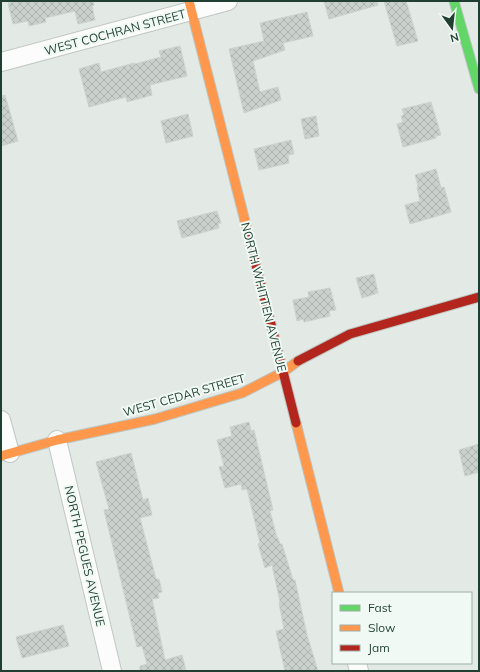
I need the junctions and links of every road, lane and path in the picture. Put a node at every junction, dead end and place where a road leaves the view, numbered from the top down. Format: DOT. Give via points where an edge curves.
graph roads {
  1 [pos="228,1"];
  2 [pos="454,1"];
  3 [pos="190,6"];
  4 [pos="474,54"];
  5 [pos="1,62"];
  6 [pos="479,89"];
  7 [pos="479,297"];
  8 [pos="283,372"];
  9 [pos="1,420"];
  10 [pos="57,440"];
  11 [pos="6,454"];
  12 [pos="339,592"];
  13 [pos="112,671"];
  1 -- 3 [label="street, WEST COCHRAN STREET"];
  2 -- 4 [label="street"];
  3 -- 5 [label="street, WEST COCHRAN STREET"];
  3 -- 8 [label="street, NORTH WHITTEN AVENUE"];
  4 -- 6 [label="street"];
  7 -- 8 [label="street, WEST CEDAR STREET" via="350,334 304,357"];
  8 -- 10 [label="street, WEST CEDAR STREET" via="242,393 155,419"];
  8 -- 12 [label="street, NORTH WHITTEN AVENUE"];
  9 -- 11 [label="street"];
  10 -- 11 [label="street, WEST CEDAR STREET"];
  10 -- 13 [label="street, NORTH PEGUES AVENUE"];
}
